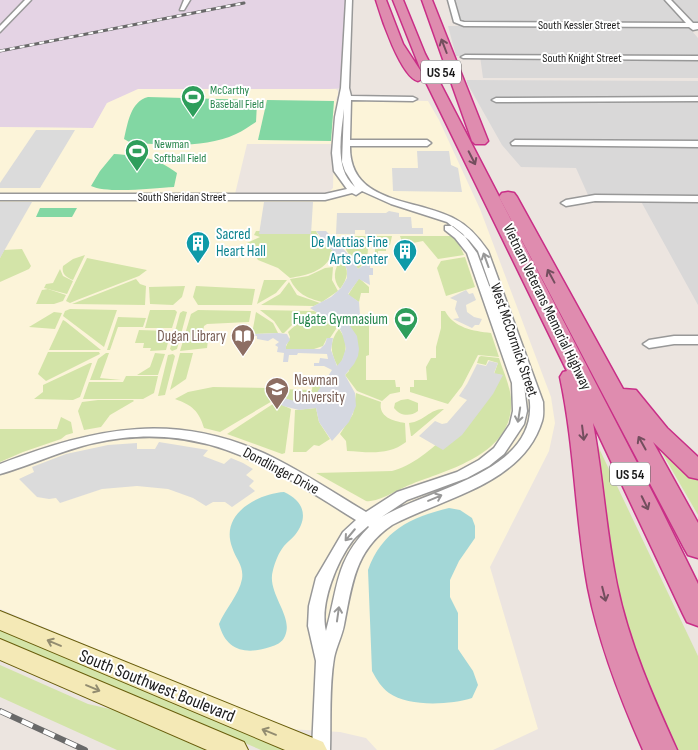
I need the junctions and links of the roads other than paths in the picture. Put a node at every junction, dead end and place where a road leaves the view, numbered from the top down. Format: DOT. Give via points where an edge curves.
graph roads {
  1 [pos="28,0"];
  2 [pos="187,0"];
  3 [pos="349,0"];
  4 [pos="381,0"];
  5 [pos="398,0"];
  6 [pos="408,0"];
  7 [pos="427,0"];
  8 [pos="451,0"];
  9 [pos="668,0"];
  10 [pos="182,9"];
  11 [pos="695,26"];
  12 [pos="0,30"];
  13 [pos="698,33"];
  14 [pos="465,57"];
  15 [pos="698,58"];
  16 [pos="346,93"];
  17 [pos="413,99"];
  18 [pos="698,99"];
  19 [pos="496,100"];
  20 [pos="450,115"];
  21 [pos="480,141"];
  22 [pos="348,143"];
  23 [pos="427,143"];
  24 [pos="515,143"];
  25 [pos="698,144"];
  26 [pos="359,189"];
  27 [pos="0,197"];
  28 [pos="698,199"];
  29 [pos="566,203"];
  30 [pos="567,327"];
  31 [pos="698,340"];
  32 [pos="649,344"];
  33 [pos="0,469"];
  34 [pos="698,471"];
  35 [pos="366,519"];
  36 [pos="379,527"];
  37 [pos="698,548"];
  38 [pos="698,614"];
  39 [pos="0,620"];
  40 [pos="0,648"];
  41 [pos="325,661"];
  42 [pos="652,742"];
  43 [pos="235,750"];
  44 [pos="314,750"];
  45 [pos="322,750"];
  1 -- 12 [label="street"];
  2 -- 10 [label="street"];
  3 -- 16 [label="street, West McCormick Street"];
  4 -- 20 [label="highway" via="401,52 436,102"];
  5 -- 20 [label="highway, Vietnam Veterans Memorial Highway / US 54" via="416,47"];
  6 -- 21 [label="highway, Vietnam Veterans Memorial Highway / US 54" via="455,99"];
  21 -- 7 [label="highway, one-way"];
  8 -- 11 [label="street, South Kessler Street" via="460,24"];
  9 -- 11 [label="street"];
  11 -- 13 [label="street"];
  14 -- 15 [label="street, South Knight Street"];
  16 -- 17 [label="street"];
  16 -- 22 [label="street, West McCormick Street"];
  16 -- 26 [label="street, West McCormick Street" via="340,101 338,163 342,178"];
  18 -- 19 [label="street"];
  20 -- 30 [label="highway, Vietnam Veterans Memorial Highway / US 54, one-way"];
  30 -- 21 [label="highway, Vietnam Veterans Memorial Highway / US 54, one-way"];
  22 -- 23 [label="street"];
  22 -- 26 [label="street, West McCormick Street" via="349,170"];
  24 -- 25 [label="street"];
  26 -- 27 [label="street, South Sheridan Street" via="325,197"];
  26 -- 35 [label="street, West McCormick Street, one-way" via="377,202 438,221 450,228 472,253 518,383 520,411 510,436 484,464 402,496"];
  36 -- 26 [label="street, West McCormick Street, one-way" via="416,506 478,481 500,468 517,454 528,439 536,421 537,402 483,252 475,239 436,213"];
  28 -- 29 [label="street" via="595,198"];
  30 -- 34 [label="highway" via="645,417"];
  37 -- 30 [label="highway, Vietnam Veterans Memorial Highway / US 54, one-way"];
  30 -- 38 [label="highway, Vietnam Veterans Memorial Highway / US 54, one-way"];
  30 -- 42 [label="highway, one-way" via="602,588 615,639"];
  31 -- 32 [label="street"];
  33 -- 35 [label="street, Dondlinger Drive" via="54,448 95,437 140,432 182,434 252,454"];
  35 -- 36 [label="street, Dondlinger Drive"];
  35 -- 41 [label="street, West McCormick Street, one-way" via="348,536 324,578 316,626"];
  41 -- 36 [label="street, West McCormick Street, one-way" via="336,624 342,581 358,550"];
  44 -- 39 [label="main road, South Southwest Boulevard, one-way"];
  40 -- 43 [label="main road, South Southwest Boulevard, one-way"];
  41 -- 45 [label="street, West McCormick Street"];
}
